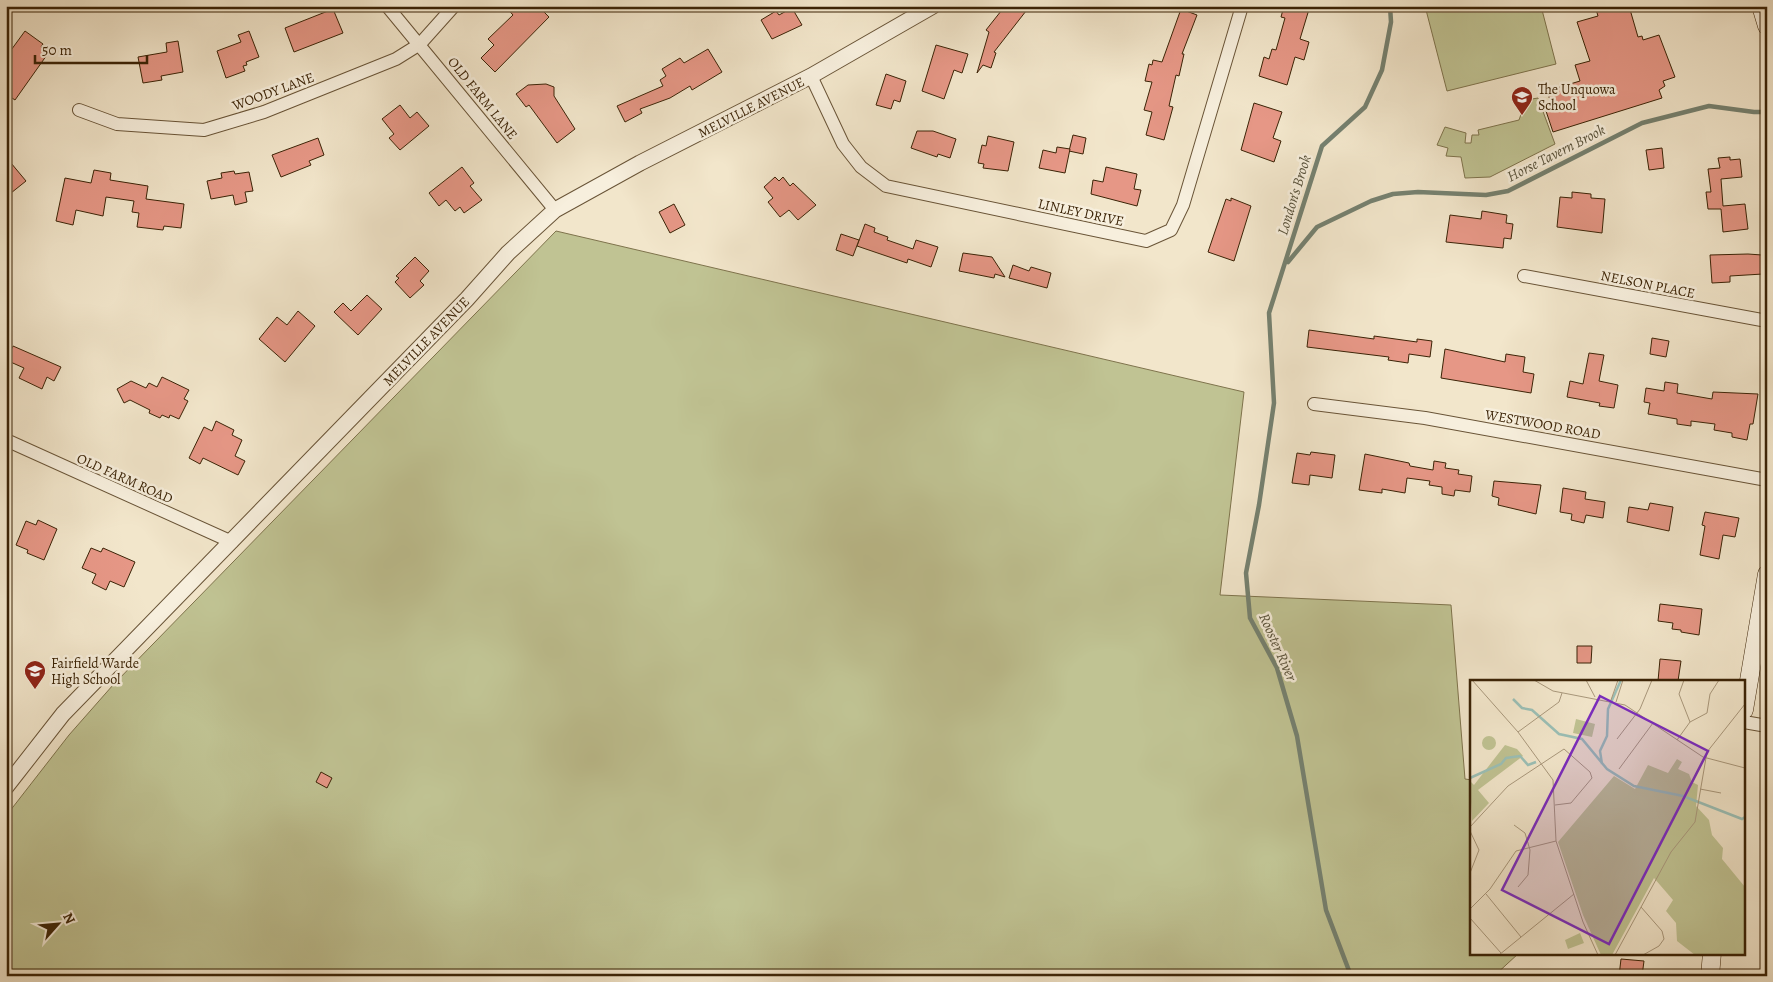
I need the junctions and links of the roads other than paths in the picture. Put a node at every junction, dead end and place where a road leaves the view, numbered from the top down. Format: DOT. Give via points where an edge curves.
graph roads {
  1 [pos="387,6"];
  2 [pos="454,6"];
  3 [pos="933,6"];
  4 [pos="1242,6"];
  5 [pos="1761,6"];
  6 [pos="1767,26"];
  7 [pos="420,44"];
  8 [pos="811,76"];
  9 [pos="79,110"];
  10 [pos="555,210"];
  11 [pos="1524,276"];
  12 [pos="1767,321"];
  13 [pos="1314,404"];
  14 [pos="6,440"];
  15 [pos="1767,480"];
  16 [pos="232,542"];
  17 [pos="1767,574"];
  18 [pos="1746,698"];
  19 [pos="1746,722"];
  20 [pos="1767,726"];
  21 [pos="6,787"];
  22 [pos="1712,954"];
  23 [pos="1710,976"];
  1 -- 7 [label="street, OLD FARM LANE"];
  2 -- 7 [label="street, WOODY LANE"];
  3 -- 8 [label="street, MELVILLE AVENUE"];
  4 -- 8 [label="street, LINLEY DRIVE" via="1183,205 1171,230 1146,241 886,186 861,167 843,144"];
  5 -- 6 [label="main road"];
  7 -- 9 [label="street, WOODY LANE" via="396,59 273,109 204,130 117,124"];
  7 -- 10 [label="street, OLD FARM LANE"];
  8 -- 10 [label="street, MELVILLE AVENUE"];
  10 -- 16 [label="street, MELVILLE AVENUE" via="508,253"];
  11 -- 12 [label="street, NELSON PLACE"];
  13 -- 15 [label="street, WESTWOOD ROAD" via="1425,418"];
  14 -- 16 [label="street, OLD FARM ROAD"];
  16 -- 21 [label="street, MELVILLE AVENUE" via="63,714"];
  17 -- 18 [label="main road"];
  19 -- 20 [label="street"];
  22 -- 23 [label="main road"];
}
